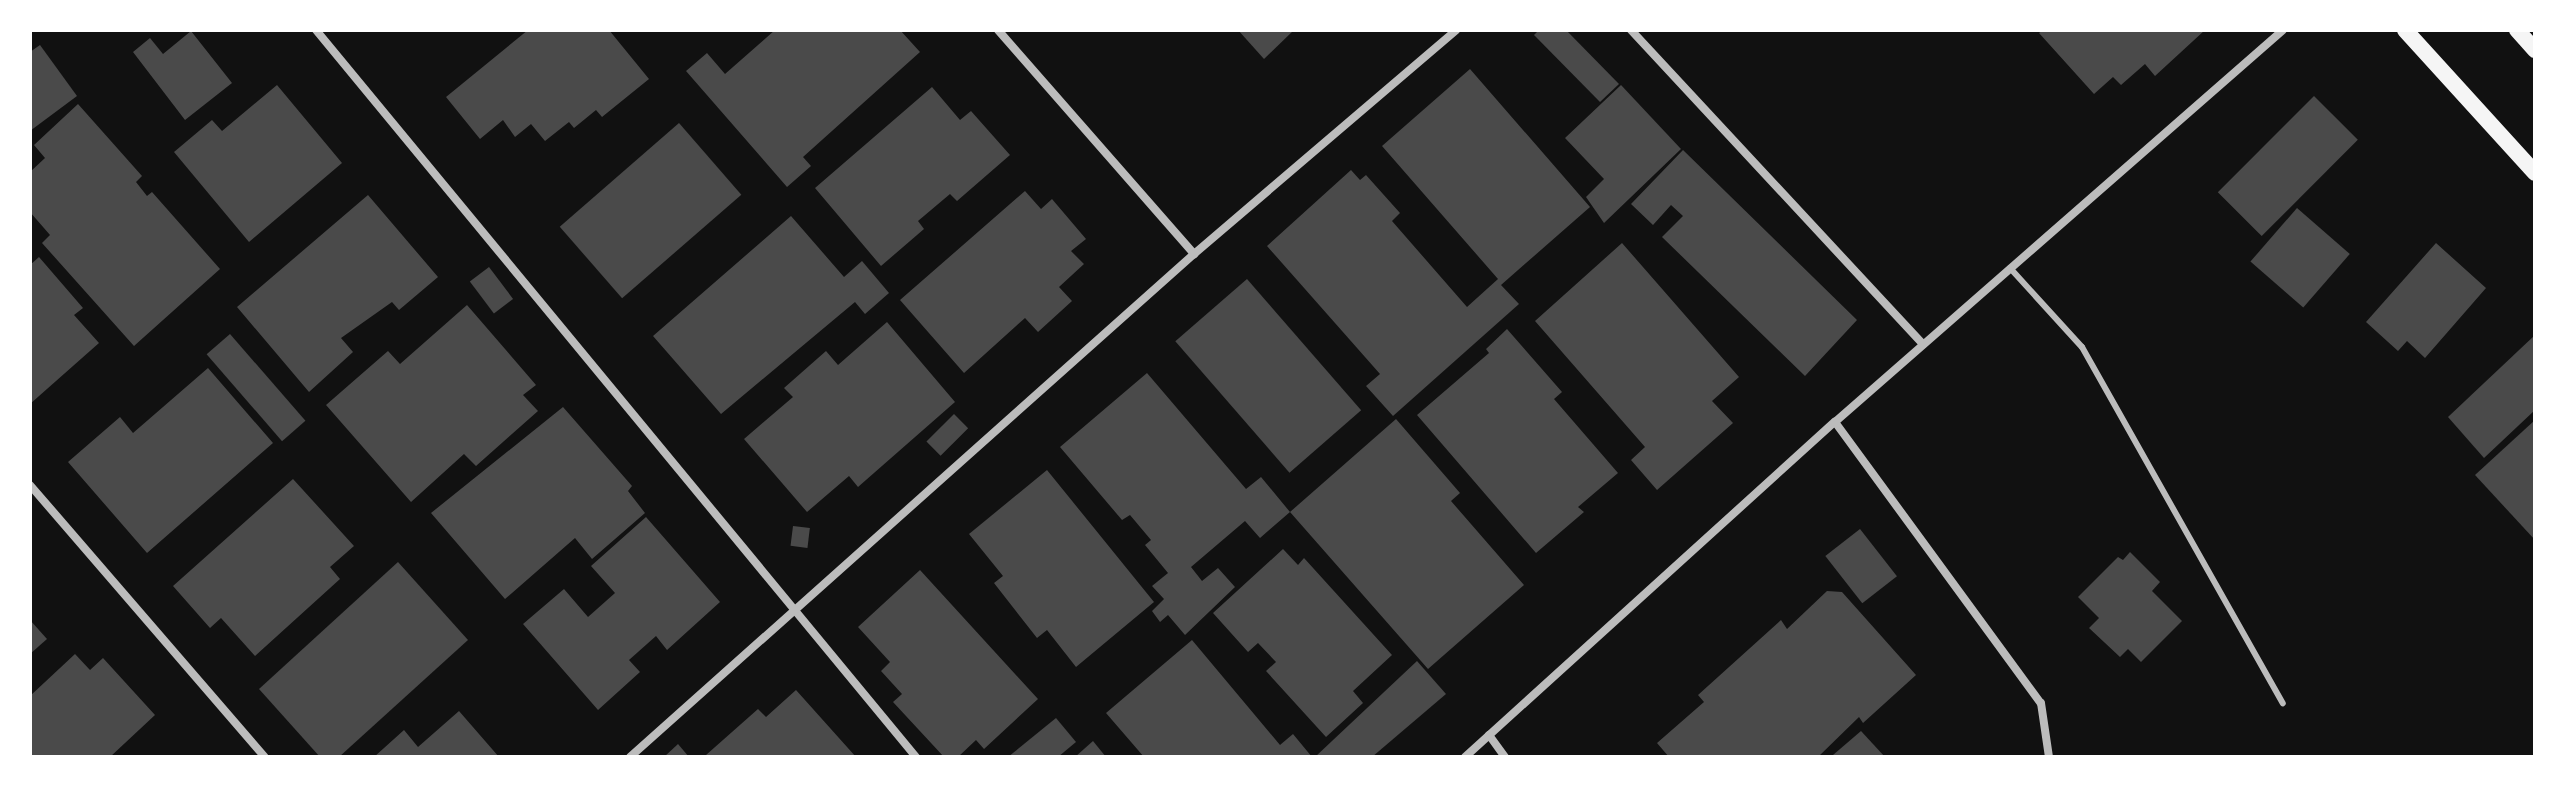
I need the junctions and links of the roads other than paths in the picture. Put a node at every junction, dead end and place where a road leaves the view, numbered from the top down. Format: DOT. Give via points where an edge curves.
graph roads {
  1 [pos="316,30"];
  2 [pos="998,30"];
  3 [pos="1456,30"];
  4 [pos="1631,30"];
  5 [pos="2283,30"];
  6 [pos="2405,30"];
  7 [pos="2535,173"];
  8 [pos="1194,254"];
  9 [pos="2010,268"];
  10 [pos="1923,344"];
  11 [pos="1835,422"];
  12 [pos="30,485"];
  13 [pos="796,611"];
  14 [pos="2283,703"];
  15 [pos="1489,735"];
  16 [pos="265,757"];
  17 [pos="630,757"];
  18 [pos="916,757"];
  19 [pos="1465,757"];
  20 [pos="1505,757"];
  21 [pos="2049,757"];
  1 -- 13 [label="street"];
  2 -- 8 [label="street"];
  3 -- 8 [label="street"];
  4 -- 10 [label="street"];
  5 -- 9 [label="street"];
  6 -- 7 [label="main road"];
  8 -- 13 [label="street"];
  9 -- 10 [label="street"];
  9 -- 14 [label="lane" via="2082,347"];
  10 -- 11 [label="street"];
  11 -- 15 [label="street"];
  11 -- 21 [label="street" via="2041,703"];
  12 -- 16 [label="street"];
  13 -- 17 [label="street"];
  13 -- 18 [label="street"];
  15 -- 19 [label="street"];
  15 -- 20 [label="street"];
}
